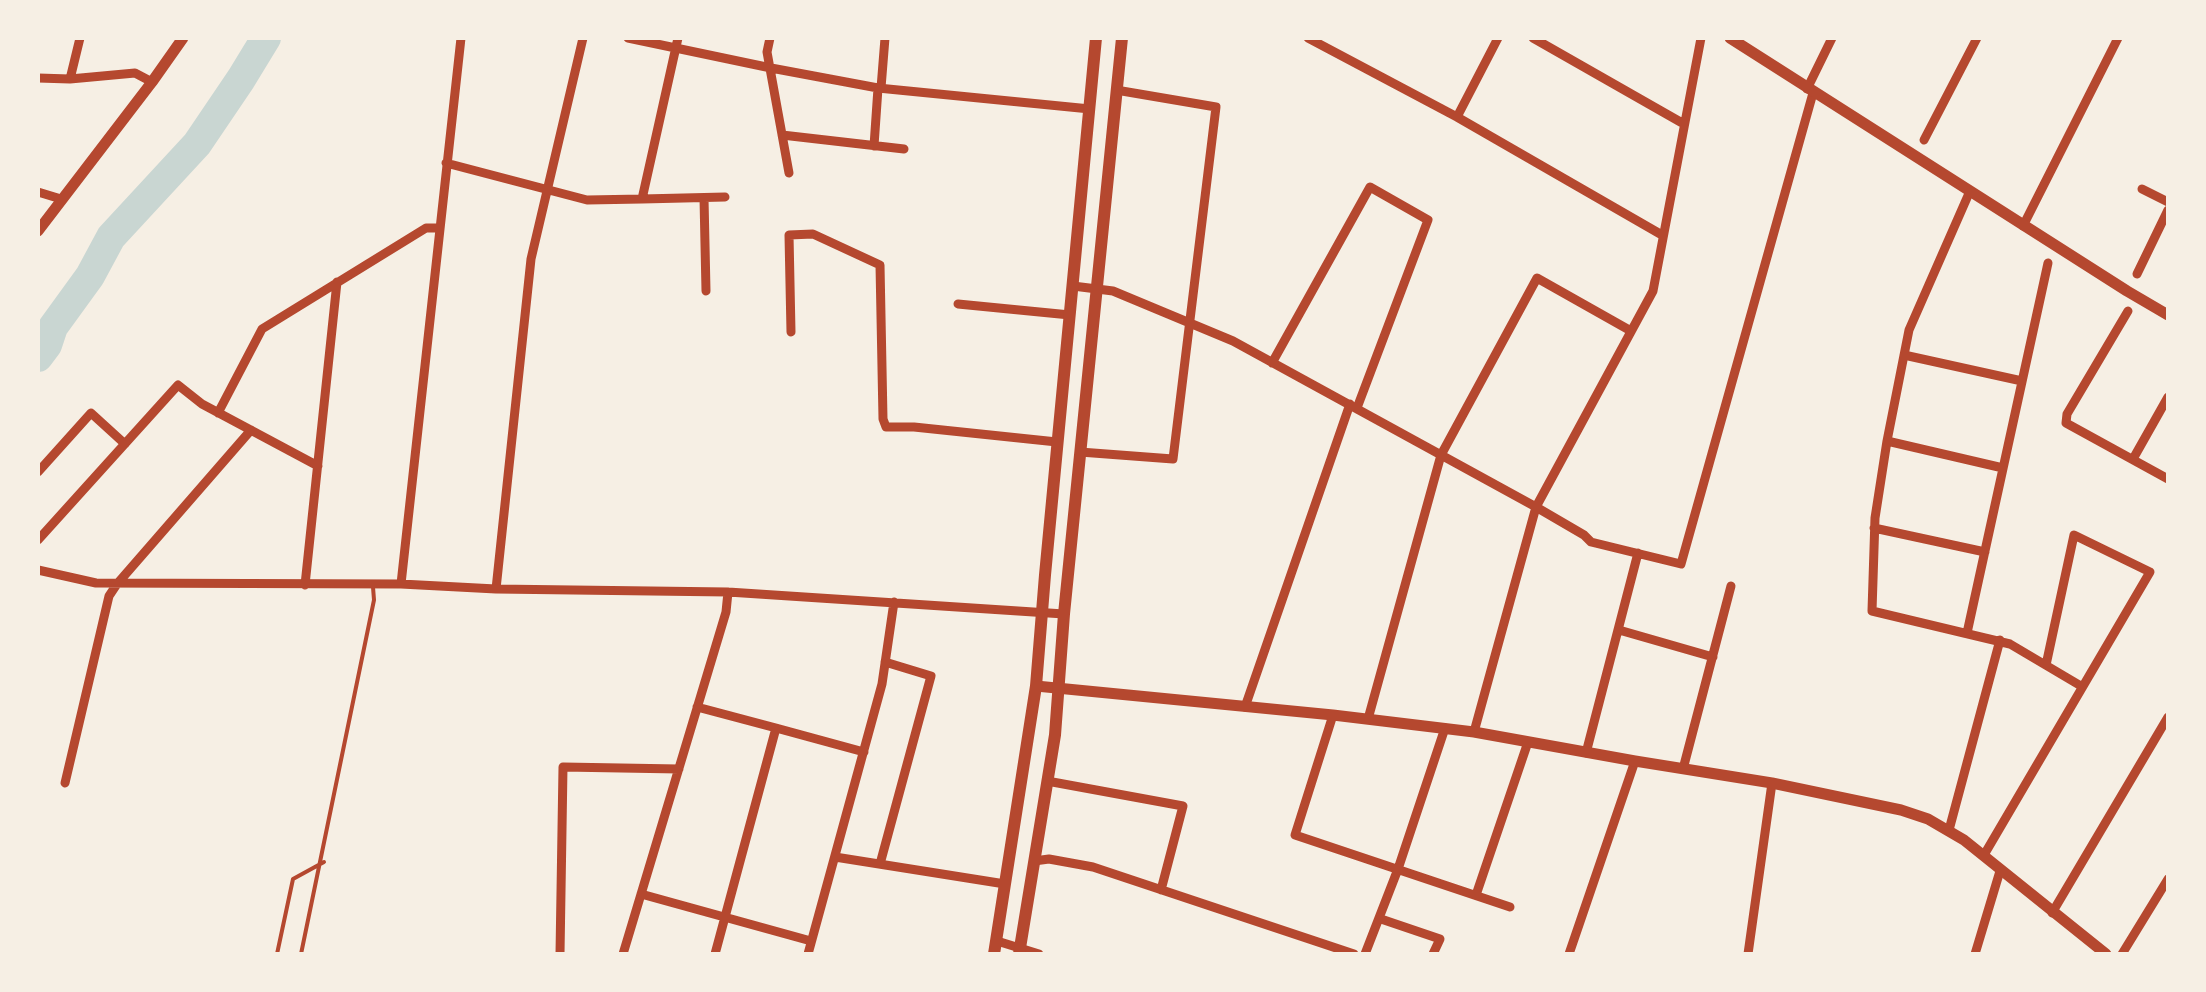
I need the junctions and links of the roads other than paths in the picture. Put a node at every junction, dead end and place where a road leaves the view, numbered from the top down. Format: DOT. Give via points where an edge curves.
graph roads {
  1 [pos="80,38"];
  2 [pos="182,38"];
  3 [pos="461,38"];
  4 [pos="583,38"];
  5 [pos="628,38"];
  6 [pos="770,38"];
  7 [pos="885,38"];
  8 [pos="1096,38"];
  9 [pos="1122,38"];
  10 [pos="1308,38"];
  11 [pos="1498,38"];
  12 [pos="1533,38"];
  13 [pos="1701,38"];
  14 [pos="1730,38"];
  15 [pos="1832,38"];
  16 [pos="1977,38"];
  17 [pos="2118,38"];
  18 [pos="676,43"];
  19 [pos="771,68"];
  20 [pos="38,78"];
  21 [pos="70,78"];
  22 [pos="152,82"];
  23 [pos="879,88"];
  24 [pos="1116,90"];
  25 [pos="1810,91"];
  26 [pos="1090,109"];
  27 [pos="1457,116"];
  28 [pos="1684,124"];
  29 [pos="782,135"];
  30 [pos="1924,140"];
  31 [pos="874,146"];
  32 [pos="904,149"];
  33 [pos="446,163"];
  34 [pos="789,173"];
  35 [pos="2142,189"];
  36 [pos="546,190"];
  37 [pos="1970,190"];
  38 [pos="38,192"];
  39 [pos="725,197"];
  40 [pos="704,198"];
  41 [pos="62,199"];
  42 [pos="642,199"];
  43 [pos="2168,202"];
  44 [pos="2168,210"];
  45 [pos="2023,226"];
  46 [pos="440,228"];
  47 [pos="38,231"];
  48 [pos="1662,235"];
  49 [pos="2048,264"];
  50 [pos="2137,274"];
  51 [pos="337,282"];
  52 [pos="1073,286"];
  53 [pos="1096,288"];
  54 [pos="706,290"];
  55 [pos="958,304"];
  56 [pos="2128,311"];
  57 [pos="1070,314"];
  58 [pos="2168,314"];
  59 [pos="1190,323"];
  60 [pos="1632,331"];
  61 [pos="791,332"];
  62 [pos="1904,355"];
  63 [pos="1272,364"];
  64 [pos="2022,381"];
  65 [pos="2168,396"];
  66 [pos="1353,406"];
  67 [pos="218,413"];
  68 [pos="252,430"];
  69 [pos="1886,441"];
  70 [pos="1057,442"];
  71 [pos="124,444"];
  72 [pos="1080,452"];
  73 [pos="1441,455"];
  74 [pos="2132,460"];
  75 [pos="318,466"];
  76 [pos="2003,468"];
  77 [pos="38,472"];
  78 [pos="2168,479"];
  79 [pos="1536,506"];
  80 [pos="1874,528"];
  81 [pos="38,540"];
  82 [pos="1985,552"];
  83 [pos="1638,554"];
  84 [pos="38,570"];
  85 [pos="117,584"];
  86 [pos="373,584"];
  87 [pos="400,584"];
  88 [pos="305,585"];
  89 [pos="1731,586"];
  90 [pos="496,589"];
  91 [pos="728,592"];
  92 [pos="894,602"];
  93 [pos="1042,612"];
  94 [pos="1064,614"];
  95 [pos="1619,630"];
  96 [pos="1966,633"];
  97 [pos="2000,640"];
  98 [pos="1712,657"];
  99 [pos="885,662"];
  100 [pos="2046,665"];
  101 [pos="1036,686"];
  102 [pos="2081,686"];
  103 [pos="1058,688"];
  104 [pos="697,707"];
  105 [pos="1245,707"];
  106 [pos="1333,715"];
  107 [pos="2168,717"];
  108 [pos="1368,719"];
  109 [pos="776,728"];
  110 [pos="1444,728"];
  111 [pos="1474,732"];
  112 [pos="1528,742"];
  113 [pos="864,752"];
  114 [pos="1586,753"];
  115 [pos="1635,761"];
  116 [pos="679,769"];
  117 [pos="1683,769"];
  118 [pos="1048,781"];
  119 [pos="65,783"];
  120 [pos="1772,783"];
  121 [pos="1949,830"];
  122 [pos="1984,856"];
  123 [pos="836,857"];
  124 [pos="1034,861"];
  125 [pos="324,862"];
  126 [pos="880,864"];
  127 [pos="1398,869"];
  128 [pos="2000,871"];
  129 [pos="2168,879"];
  130 [pos="1006,884"];
  131 [pos="1161,890"];
  132 [pos="641,894"];
  133 [pos="1476,895"];
  134 [pos="1510,907"];
  135 [pos="2052,912"];
  136 [pos="725,918"];
  137 [pos="1381,919"];
  138 [pos="811,942"];
  139 [pos="996,948"];
  140 [pos="1020,951"];
  141 [pos="277,954"];
  142 [pos="301,954"];
  143 [pos="560,954"];
  144 [pos="623,954"];
  145 [pos="715,954"];
  146 [pos="808,954"];
  147 [pos="1039,954"];
  148 [pos="1354,954"];
  149 [pos="1365,954"];
  150 [pos="1433,954"];
  151 [pos="1570,954"];
  152 [pos="1748,954"];
  153 [pos="1975,954"];
  154 [pos="2106,954"];
  155 [pos="2122,954"];
  1 -- 21 [label="street"];
  2 -- 22 [label="street"];
  3 -- 33 [label="street"];
  4 -- 36 [label="street"];
  5 -- 18 [label="street"];
  6 -- 19 [label="street"];
  7 -- 23 [label="street"];
  8 -- 26 [label="main road"];
  9 -- 24 [label="main road"];
  10 -- 27 [label="street"];
  11 -- 27 [label="street"];
  12 -- 28 [label="street"];
  13 -- 28 [label="street"];
  14 -- 25 [label="street"];
  15 -- 25 [label="street"];
  16 -- 30 [label="street"];
  17 -- 45 [label="street"];
  18 -- 19 [label="street"];
  18 -- 42 [label="street"];
  19 -- 23 [label="street"];
  19 -- 29 [label="street"];
  20 -- 21 [label="street"];
  21 -- 22 [label="street" via="134,73"];
  22 -- 41 [label="street"];
  23 -- 26 [label="street"];
  23 -- 31 [label="street"];
  24 -- 53 [label="main road"];
  24 -- 59 [label="street" via="1216,107"];
  25 -- 37 [label="street"];
  25 -- 83 [label="street" via="1680,564"];
  26 -- 52 [label="main road"];
  27 -- 48 [label="street"];
  28 -- 48 [label="street"];
  29 -- 31 [label="street"];
  29 -- 34 [label="street"];
  31 -- 32 [label="street"];
  33 -- 36 [label="street"];
  33 -- 46 [label="street"];
  35 -- 43 [label="street"];
  36 -- 42 [label="street" via="587,200"];
  36 -- 90 [label="street" via="531,259"];
  37 -- 45 [label="street"];
  37 -- 62 [label="street"];
  38 -- 41 [label="street"];
  39 -- 40 [label="street"];
  40 -- 42 [label="street"];
  40 -- 54 [label="street"];
  41 -- 47 [label="street"];
  44 -- 50 [label="street"];
  45 -- 58 [label="street"];
  46 -- 51 [label="street" via="426,228"];
  46 -- 87 [label="street"];
  48 -- 60 [label="street" via="1653,291"];
  49 -- 64 [label="street"];
  51 -- 67 [label="street" via="262,329"];
  51 -- 75 [label="street"];
  52 -- 53 [label="street"];
  52 -- 57 [label="main road"];
  53 -- 59 [label="street"];
  53 -- 72 [label="main road"];
  55 -- 57 [label="street"];
  56 -- 74 [label="street" via="2066,423"];
  57 -- 70 [label="main road"];
  59 -- 63 [label="street"];
  59 -- 72 [label="street" via="1173,459"];
  60 -- 73 [label="street" via="1537,278"];
  60 -- 79 [label="street"];
  61 -- 70 [label="street" via="788,235 813,234 880,264 886,426"];
  62 -- 64 [label="street"];
  62 -- 69 [label="street"];
  63 -- 66 [label="street"];
  63 -- 66 [label="street" via="1370,187 1428,220"];
  64 -- 76 [label="street"];
  65 -- 74 [label="street"];
  66 -- 73 [label="street"];
  66 -- 105 [label="street"];
  67 -- 68 [label="street"];
  67 -- 71 [label="street" via="178,385"];
  68 -- 75 [label="street"];
  68 -- 85 [label="street"];
  69 -- 76 [label="street"];
  69 -- 80 [label="street"];
  70 -- 93 [label="main road"];
  71 -- 77 [label="street" via="91,413"];
  71 -- 81 [label="street"];
  72 -- 94 [label="main road"];
  73 -- 79 [label="street"];
  73 -- 108 [label="street"];
  74 -- 78 [label="street"];
  75 -- 88 [label="street"];
  76 -- 82 [label="street"];
  79 -- 83 [label="street" via="1591,542"];
  79 -- 111 [label="street"];
  80 -- 82 [label="street"];
  80 -- 96 [label="street" via="1872,610"];
  82 -- 96 [label="street"];
  83 -- 95 [label="street"];
  84 -- 85 [label="street"];
  85 -- 88 [label="street"];
  85 -- 119 [label="street"];
  86 -- 87 [label="street"];
  86 -- 88 [label="street"];
  86 -- 142 [label="lane"];
  87 -- 90 [label="street"];
  89 -- 98 [label="street"];
  90 -- 91 [label="street"];
  91 -- 92 [label="street"];
  91 -- 104 [label="street"];
  92 -- 93 [label="street"];
  92 -- 99 [label="street"];
  93 -- 94 [label="street"];
  93 -- 101 [label="main road"];
  94 -- 103 [label="main road"];
  95 -- 98 [label="street"];
  95 -- 114 [label="street"];
  96 -- 97 [label="street"];
  97 -- 100 [label="street"];
  97 -- 121 [label="street"];
  98 -- 117 [label="street"];
  99 -- 113 [label="street"];
  99 -- 126 [label="street" via="932,676"];
  100 -- 102 [label="street"];
  100 -- 102 [label="street" via="2074,535 2150,572"];
  101 -- 103 [label="street"];
  101 -- 130 [label="main road"];
  102 -- 122 [label="street"];
  103 -- 105 [label="street"];
  103 -- 118 [label="main road"];
  104 -- 109 [label="street"];
  104 -- 116 [label="street"];
  105 -- 106 [label="street"];
  106 -- 108 [label="street"];
  106 -- 127 [label="street" via="1295,835"];
  107 -- 135 [label="street"];
  108 -- 110 [label="street"];
  109 -- 113 [label="street"];
  109 -- 136 [label="street"];
  110 -- 111 [label="street"];
  110 -- 127 [label="street"];
  111 -- 112 [label="street"];
  112 -- 114 [label="street"];
  112 -- 133 [label="street"];
  113 -- 123 [label="street"];
  114 -- 115 [label="street"];
  115 -- 117 [label="street"];
  115 -- 151 [label="street"];
  116 -- 132 [label="street"];
  116 -- 143 [label="street" via="563,767"];
  117 -- 120 [label="street"];
  118 -- 124 [label="main road"];
  118 -- 131 [label="street" via="1183,806"];
  120 -- 121 [label="street" via="1901,810"];
  120 -- 152 [label="street"];
  121 -- 122 [label="street"];
  122 -- 128 [label="street"];
  123 -- 126 [label="street"];
  123 -- 138 [label="street"];
  124 -- 131 [label="street" via="1093,867"];
  124 -- 140 [label="main road"];
  125 -- 141 [label="lane" via="294,879"];
  126 -- 130 [label="street"];
  127 -- 133 [label="street"];
  127 -- 137 [label="street"];
  128 -- 135 [label="street"];
  128 -- 153 [label="street"];
  129 -- 155 [label="street"];
  130 -- 139 [label="main road"];
  131 -- 148 [label="street"];
  132 -- 136 [label="street"];
  132 -- 144 [label="street"];
  133 -- 134 [label="street"];
  135 -- 154 [label="street"];
  136 -- 138 [label="street"];
  136 -- 145 [label="street"];
  137 -- 149 [label="street"];
  137 -- 150 [label="street" via="1440,939"];
  138 -- 146 [label="street"];
  139 -- 140 [label="street"];
  140 -- 147 [label="street"];
}
